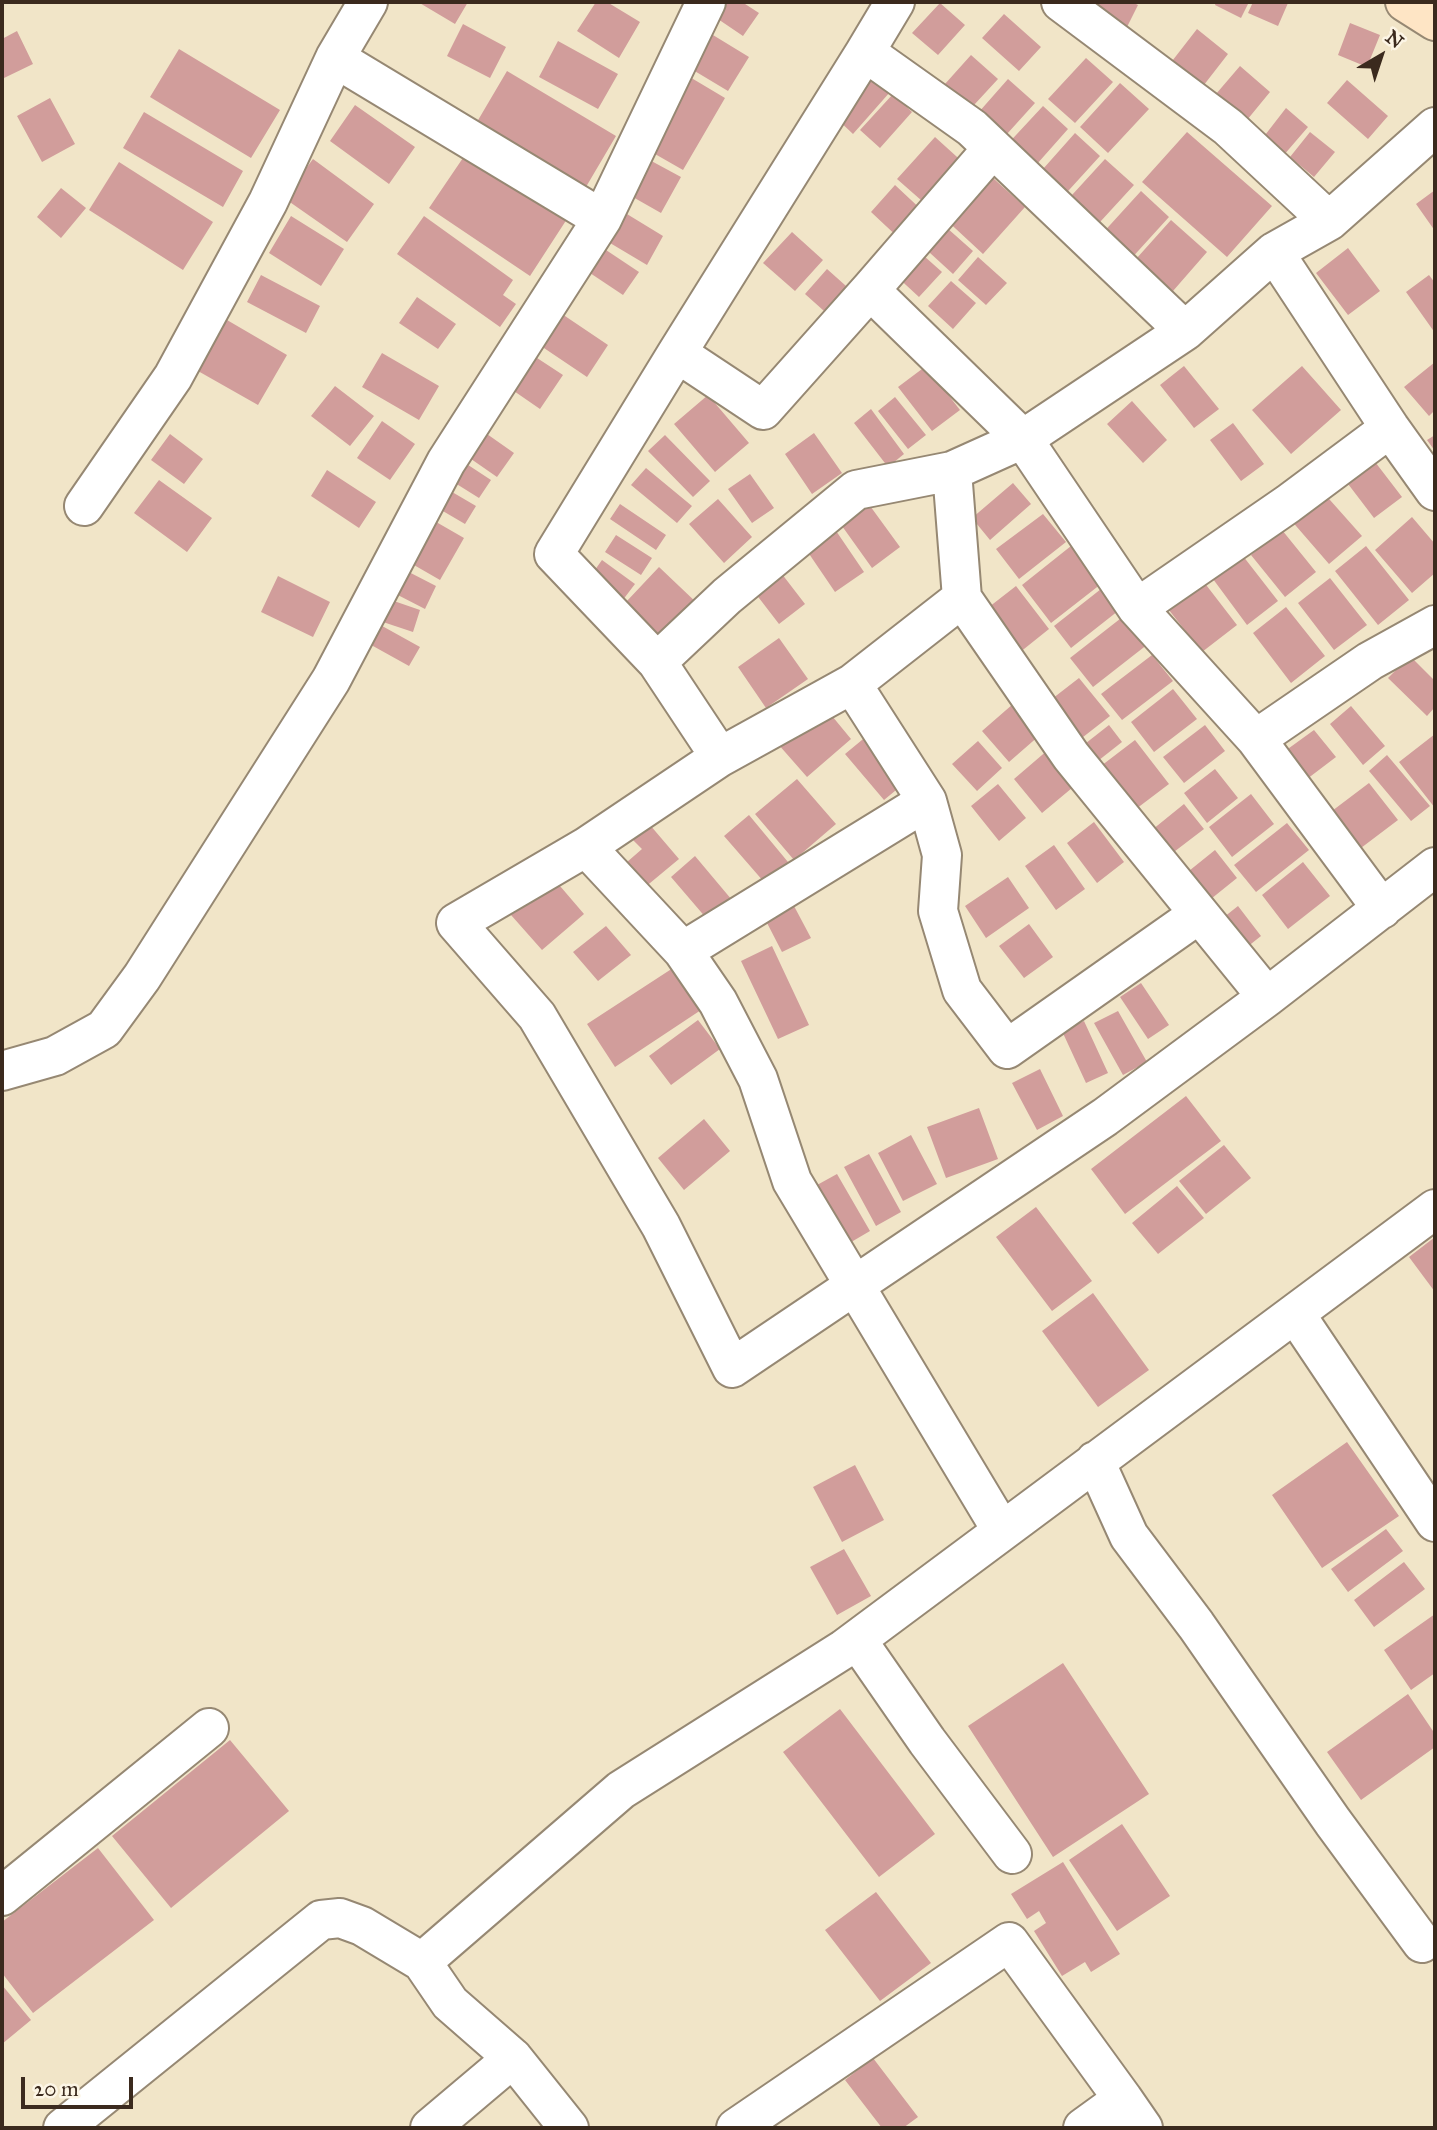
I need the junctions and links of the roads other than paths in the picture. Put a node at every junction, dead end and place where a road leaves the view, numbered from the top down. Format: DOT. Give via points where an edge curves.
graph roads {
  1 [pos="368,2"];
  2 [pos="706,2"];
  3 [pos="895,2"];
  4 [pos="1061,2"];
  5 [pos="1405,2"];
  6 [pos="1435,21"];
  7 [pos="865,52"];
  8 [pos="335,58"];
  9 [pos="1435,127"];
  10 [pos="993,148"];
  11 [pos="601,219"];
  12 [pos="1329,222"];
  13 [pos="1274,252"];
  14 [pos="870,290"];
  15 [pos="1185,331"];
  16 [pos="677,352"];
  17 [pos="1390,428"];
  18 [pos="1023,439"];
  19 [pos="952,471"];
  20 [pos="1435,491"];
  21 [pos="84,506"];
  22 [pos="962,598"];
  23 [pos="1137,608"];
  24 [pos="1435,625"];
  25 [pos="657,662"];
  26 [pos="852,684"];
  27 [pos="1256,739"];
  28 [pos="720,757"];
  29 [pos="927,802"];
  30 [pos="586,847"];
  31 [pos="1435,867"];
  32 [pos="1381,909"];
  33 [pos="1199,914"];
  34 [pos="682,951"];
  35 [pos="1267,997"];
  36 [pos="2,1071"];
  37 [pos="1435,1209"];
  38 [pos="855,1286"];
  39 [pos="1296,1315"];
  40 [pos="1095,1461"];
  41 [pos="1435,1521"];
  42 [pos="1002,1531"];
  43 [pos="857,1640"];
  44 [pos="209,1728"];
  45 [pos="1012,1854"];
  46 [pos="2,1896"];
  47 [pos="1422,1943"];
  48 [pos="422,1962"];
  49 [pos="513,2058"];
  50 [pos="1133,2114"];
  51 [pos="63,2128"];
  52 [pos="430,2128"];
  53 [pos="569,2128"];
  54 [pos="736,2128"];
  55 [pos="1083,2128"];
  1 -- 8 [label="street"];
  2 -- 11 [label="street"];
  3 -- 7 [label="street"];
  4 -- 12 [label="street" via="1228,127"];
  5 -- 6 [label="main road"];
  7 -- 10 [label="street"];
  7 -- 16 [label="street"];
  8 -- 11 [label="street"];
  8 -- 21 [label="street" via="268,202 173,377"];
  9 -- 12 [label="street"];
  10 -- 14 [label="street"];
  10 -- 15 [label="street"];
  11 -- 36 [label="street" via="446,462 331,680 142,977 104,1029 55,1056"];
  12 -- 13 [label="street"];
  13 -- 15 [label="street"];
  13 -- 17 [label="street"];
  14 -- 16 [label="street" via="763,410"];
  14 -- 18 [label="street"];
  15 -- 18 [label="street"];
  16 -- 25 [label="street" via="554,554"];
  17 -- 20 [label="street"];
  17 -- 23 [label="street"];
  18 -- 19 [label="street"];
  18 -- 23 [label="street"];
  19 -- 22 [label="street"];
  19 -- 25 [label="street" via="856,490 726,596"];
  22 -- 26 [label="street"];
  22 -- 33 [label="street" via="1071,756"];
  23 -- 27 [label="street"];
  24 -- 27 [label="street" via="1370,661"];
  25 -- 28 [label="street"];
  26 -- 28 [label="street"];
  26 -- 29 [label="street"];
  27 -- 32 [label="street"];
  28 -- 30 [label="street"];
  29 -- 33 [label="street" via="942,855 938,911 962,990 1007,1049"];
  29 -- 34 [label="street"];
  30 -- 34 [label="street"];
  30 -- 38 [label="street" via="456,923 537,1016 661,1226 732,1368"];
  31 -- 32 [label="street"];
  32 -- 35 [label="street"];
  33 -- 35 [label="street"];
  34 -- 38 [label="street" via="719,1002 758,1079 792,1181"];
  35 -- 38 [label="street" via="1105,1117"];
  37 -- 39 [label="street"];
  38 -- 42 [label="street"];
  39 -- 40 [label="street"];
  39 -- 41 [label="street"];
  40 -- 42 [label="street"];
  40 -- 47 [label="street" via="1129,1536"];
  42 -- 43 [label="street"];
  43 -- 45 [label="street"];
  43 -- 48 [label="street" via="621,1790"];
  44 -- 46 [label="street"];
  48 -- 49 [label="street" via="450,2003"];
  48 -- 51 [label="street" via="362,1926 340,1917 321,1920"];
  49 -- 52 [label="street"];
  49 -- 53 [label="street"];
  50 -- 54 [label="street" via="1009,1942"];
  50 -- 55 [label="street"];
}
